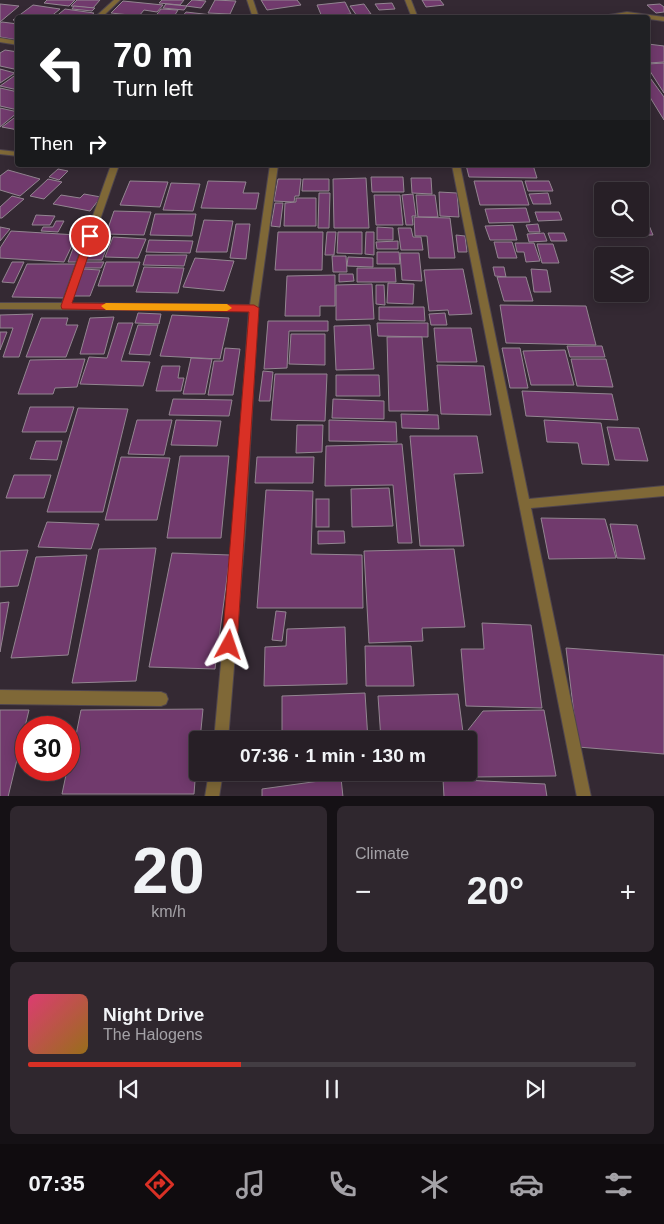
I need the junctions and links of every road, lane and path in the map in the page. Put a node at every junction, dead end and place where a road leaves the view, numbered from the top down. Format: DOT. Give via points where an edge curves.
graph roads {
  1 [pos="117,0"];
  2 [pos="250,0"];
  3 [pos="408,0"];
  4 [pos="100,15"];
  5 [pos="255,15"];
  6 [pos="415,15"];
  7 [pos="618,15"];
  8 [pos="634,15"];
  9 [pos="650,17"];
  10 [pos="664,19"];
  11 [pos="0,40"];
  12 [pos="15,42"];
  13 [pos="0,152"];
  14 [pos="15,154"];
  15 [pos="114,167"];
  16 [pos="274,167"];
  17 [pos="456,167"];
  18 [pos="0,306"];
  19 [pos="66,306"];
  20 [pos="254,308"];
  21 [pos="664,491"];
  22 [pos="525,504"];
  23 [pos="0,697"];
  24 [pos="161,698"];
  25 [pos="222,731"];
  26 [pos="214,781"];
  27 [pos="212,796"];
  28 [pos="584,796"];
  1 -- 4 [label="street"];
  2 -- 5 [label="street"];
  3 -- 6 [label="street"];
  7 -- 8 [label="street"];
  9 -- 10 [label="street"];
  11 -- 12 [label="street"];
  13 -- 14 [label="street"];
  15 -- 19 [label="street"];
  16 -- 20 [label="street"];
  17 -- 22 [label="street"];
  18 -- 19 [label="street"];
  19 -- 20 [label="street"];
  20 -- 25 [label="street"];
  21 -- 22 [label="street"];
  22 -- 28 [label="street"];
  23 -- 24 [label="street"];
  26 -- 27 [label="street"];
}
